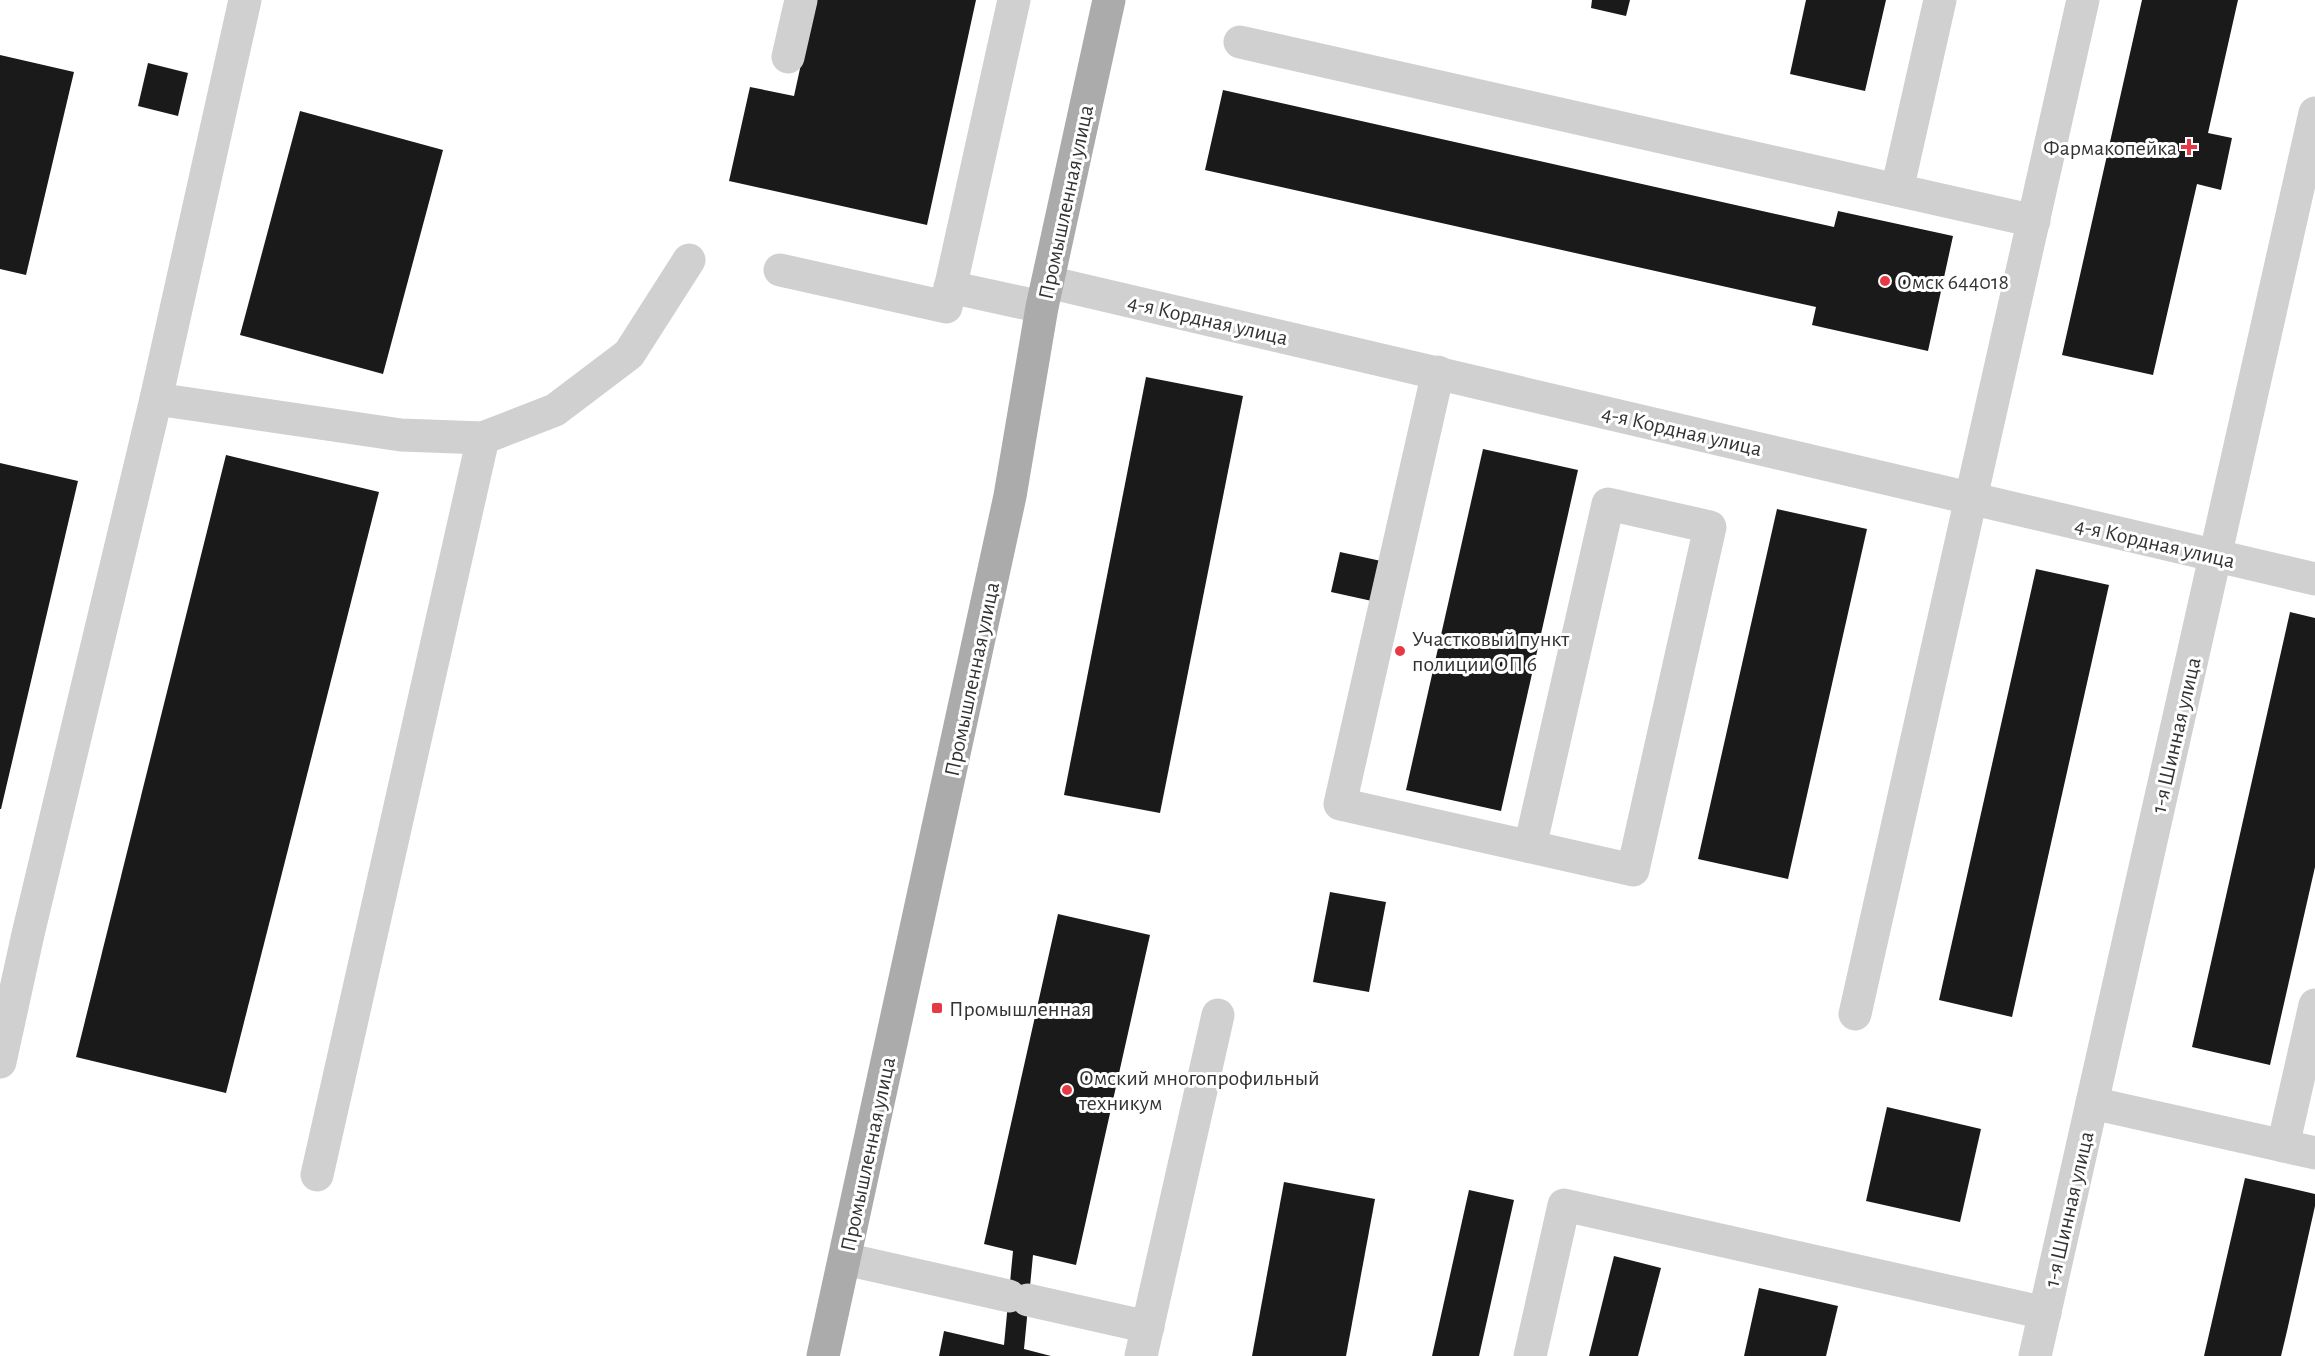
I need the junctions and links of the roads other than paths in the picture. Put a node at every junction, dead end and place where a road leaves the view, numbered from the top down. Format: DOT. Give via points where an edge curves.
graph roads {
  1 [pos="244,0"];
  2 [pos="801,0"];
  3 [pos="1014,0"];
  4 [pos="1109,0"];
  5 [pos="1940,0"];
  6 [pos="2084,0"];
  7 [pos="1240,42"];
  8 [pos="788,57"];
  9 [pos="2315,113"];
  10 [pos="1897,190"];
  11 [pos="2034,220"];
  12 [pos="689,260"];
  13 [pos="780,270"];
  14 [pos="950,287"];
  15 [pos="1045,294"];
  16 [pos="1438,372"];
  17 [pos="156,399"];
  18 [pos="483,438"];
  19 [pos="1971,499"];
  20 [pos="2216,557"];
  21 [pos="2315,579"];
  22 [pos="1530,847"];
  23 [pos="2315,1005"];
  24 [pos="1855,1014"];
  25 [pos="1218,1015"];
  26 [pos="0,1062"];
  27 [pos="2092,1103"];
  28 [pos="2283,1146"];
  29 [pos="2315,1153"];
  30 [pos="317,1175"];
  31 [pos="844,1259"];
  32 [pos="2045,1313"];
  33 [pos="1144,1342"];
  34 [pos="823,1356"];
  35 [pos="1530,1356"];
  36 [pos="2035,1356"];
  1 -- 17 [label="street"];
  2 -- 8 [label="street"];
  3 -- 14 [label="street"];
  4 -- 15 [label="main road, Промышленная улица"];
  5 -- 10 [label="street"];
  6 -- 11 [label="street"];
  7 -- 10 [label="street"];
  9 -- 20 [label="street, 1-я Шинная улица"];
  10 -- 11 [label="street"];
  11 -- 19 [label="street"];
  12 -- 18 [label="street" via="628,354 555,410"];
  13 -- 14 [label="street" via="946,307"];
  14 -- 15 [label="street, 4-я Кордная улица"];
  15 -- 16 [label="street, 4-я Кордная улица"];
  15 -- 31 [label="main road, Промышленная улица" via="1010,496"];
  16 -- 19 [label="street, 4-я Кордная улица"];
  16 -- 22 [label="street" via="1341,804"];
  17 -- 18 [label="street" via="401,435"];
  17 -- 26 [label="street"];
  18 -- 30 [label="street"];
  19 -- 20 [label="street, 4-я Кордная улица"];
  19 -- 24 [label="street"];
  20 -- 21 [label="street, 4-я Кордная улица"];
  20 -- 27 [label="street, 1-я Шинная улица"];
  22 -- 22 [label="street" via="1633,870 1710,527 1608,504"];
  23 -- 28 [label="street"];
  25 -- 33 [label="street"];
  27 -- 28 [label="street"];
  27 -- 32 [label="street, 1-я Шинная улица"];
  28 -- 29 [label="street"];
  31 -- 33 [label="street" via="1019,1298"];
  31 -- 34 [label="main road, Промышленная улица"];
  32 -- 35 [label="street" via="1564,1205"];
  32 -- 36 [label="street, 1-я Шинная улица"];
}
